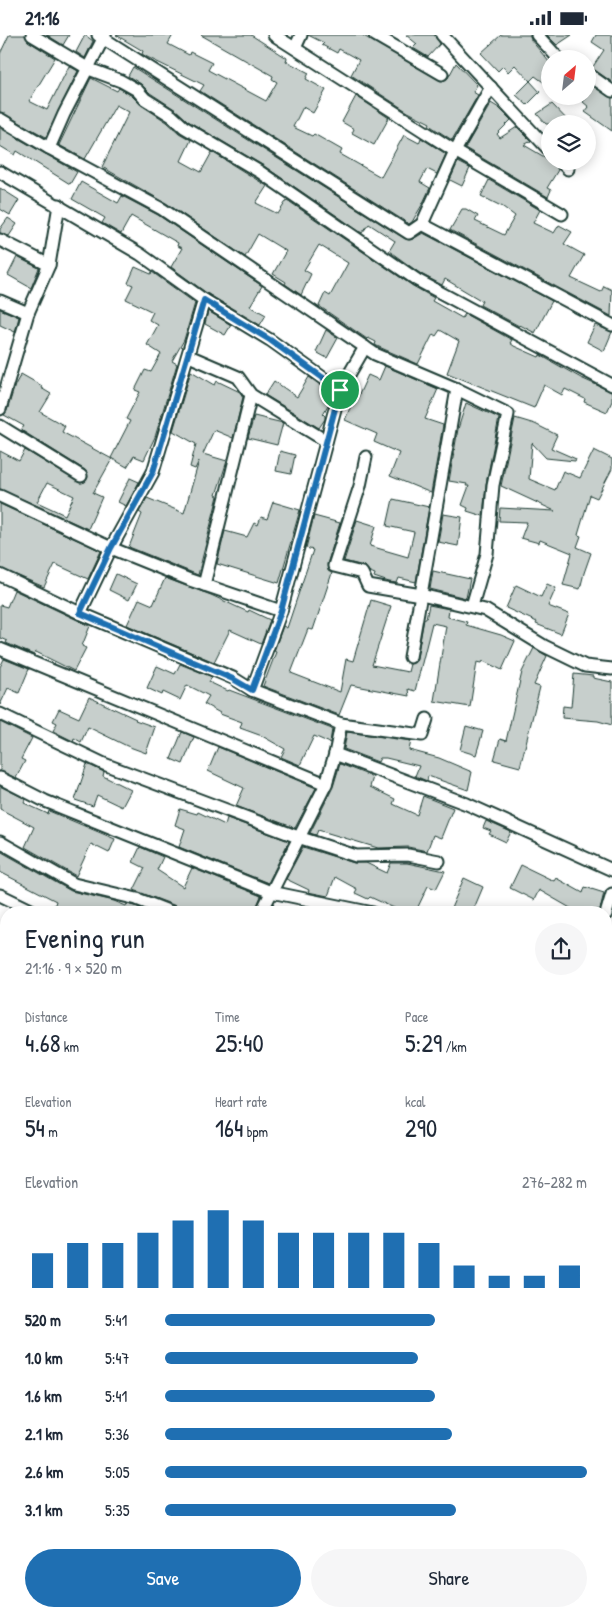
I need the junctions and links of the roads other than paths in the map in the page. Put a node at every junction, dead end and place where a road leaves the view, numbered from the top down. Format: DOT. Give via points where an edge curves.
graph roads {
  1 [pos="32,35"];
  2 [pos="274,35"];
  3 [pos="301,35"];
  4 [pos="375,35"];
  5 [pos="442,35"];
  6 [pos="537,35"];
  7 [pos="102,36"];
  8 [pos="295,47"];
  9 [pos="551,50"];
  10 [pos="89,69"];
  11 [pos="442,74"];
  12 [pos="596,80"];
  13 [pos="491,87"];
  14 [pos="612,91"];
  15 [pos="0,119"];
  16 [pos="541,141"];
  17 [pos="49,148"];
  18 [pos="455,151"];
  19 [pos="0,172"];
  20 [pos="59,205"];
  21 [pos="562,215"];
  22 [pos="422,224"];
  23 [pos="0,240"];
  24 [pos="48,265"];
  25 [pos="204,300"];
  26 [pos="0,301"];
  27 [pos="28,313"];
  28 [pos="612,325"];
  29 [pos="365,347"];
  30 [pos="188,355"];
  31 [pos="612,385"];
  32 [pos="457,389"];
  33 [pos="340,390"];
  34 [pos="251,395"];
  35 [pos="0,409"];
  36 [pos="0,426"];
  37 [pos="326,441"];
  38 [pos="366,457"];
  39 [pos="81,476"];
  40 [pos="0,496"];
  41 [pos="111,548"];
  42 [pos="0,575"];
  43 [pos="204,585"];
  44 [pos="421,595"];
  45 [pos="472,606"];
  46 [pos="281,611"];
  47 [pos="80,613"];
  48 [pos="0,649"];
  49 [pos="410,657"];
  50 [pos="612,669"];
  51 [pos="252,690"];
  52 [pos="0,714"];
  53 [pos="427,719"];
  54 [pos="341,723"];
  55 [pos="335,755"];
  56 [pos="0,778"];
  57 [pos="326,784"];
  58 [pos="298,837"];
  59 [pos="0,842"];
  60 [pos="439,861"];
  61 [pos="612,870"];
  62 [pos="271,892"];
  63 [pos="0,895"];
  64 [pos="23,906"];
  65 [pos="154,906"];
  66 [pos="264,906"];
  67 [pos="338,906"];
  1 -- 10 [label="street"];
  2 -- 8 [label="street"];
  3 -- 8 [label="street"];
  4 -- 11 [label="street"];
  5 -- 13 [label="street"];
  6 -- 9 [label="street"];
  7 -- 10 [label="street"];
  7 -- 22 [label="street" via="398,227 409,233"];
  8 -- 18 [label="street"];
  10 -- 17 [label="street"];
  10 -- 31 [label="street" via="137,90 184,127 260,172 417,280"];
  12 -- 14 [label="street"];
  13 -- 16 [label="street"];
  13 -- 18 [label="street"];
  15 -- 17 [label="street"];
  17 -- 29 [label="street" via="162,209"];
  18 -- 21 [label="street"];
  18 -- 22 [label="street"];
  19 -- 20 [label="street"];
  20 -- 24 [label="street"];
  20 -- 25 [label="street" via="140,254"];
  22 -- 28 [label="street"];
  23 -- 24 [label="street"];
  24 -- 27 [label="street"];
  25 -- 30 [label="street"];
  25 -- 33 [label="street" via="270,340"];
  26 -- 27 [label="street"];
  27 -- 35 [label="street"];
  29 -- 32 [label="street"];
  29 -- 33 [label="street"];
  30 -- 34 [label="street" via="238,377"];
  30 -- 41 [label="street" via="153,472"];
  32 -- 44 [label="street"];
  32 -- 45 [label="street" via="508,415 493,485 488,554"];
  33 -- 37 [label="street"];
  34 -- 37 [label="street"];
  34 -- 43 [label="street"];
  36 -- 39 [label="street"];
  37 -- 46 [label="street"];
  38 -- 44 [label="street" via="360,487 334,567 362,573 368,585"];
  40 -- 41 [label="street"];
  41 -- 43 [label="street"];
  41 -- 47 [label="street"];
  42 -- 47 [label="street"];
  43 -- 46 [label="street"];
  44 -- 45 [label="street"];
  44 -- 49 [label="street"];
  45 -- 50 [label="street" via="585,666"];
  46 -- 51 [label="street"];
  47 -- 51 [label="street"];
  48 -- 57 [label="street"];
  51 -- 54 [label="street"];
  52 -- 58 [label="street" via="104,764"];
  53 -- 54 [label="street" via="422,735"];
  54 -- 55 [label="street"];
  55 -- 57 [label="street"];
  55 -- 61 [label="street" via="468,804"];
  56 -- 62 [label="street" via="45,801"];
  57 -- 58 [label="street"];
  58 -- 60 [label="street" via="356,856 408,855"];
  58 -- 62 [label="street"];
  59 -- 65 [label="street" via="74,883"];
  62 -- 66 [label="street"];
  62 -- 67 [label="street"];
  63 -- 64 [label="street"];
}
